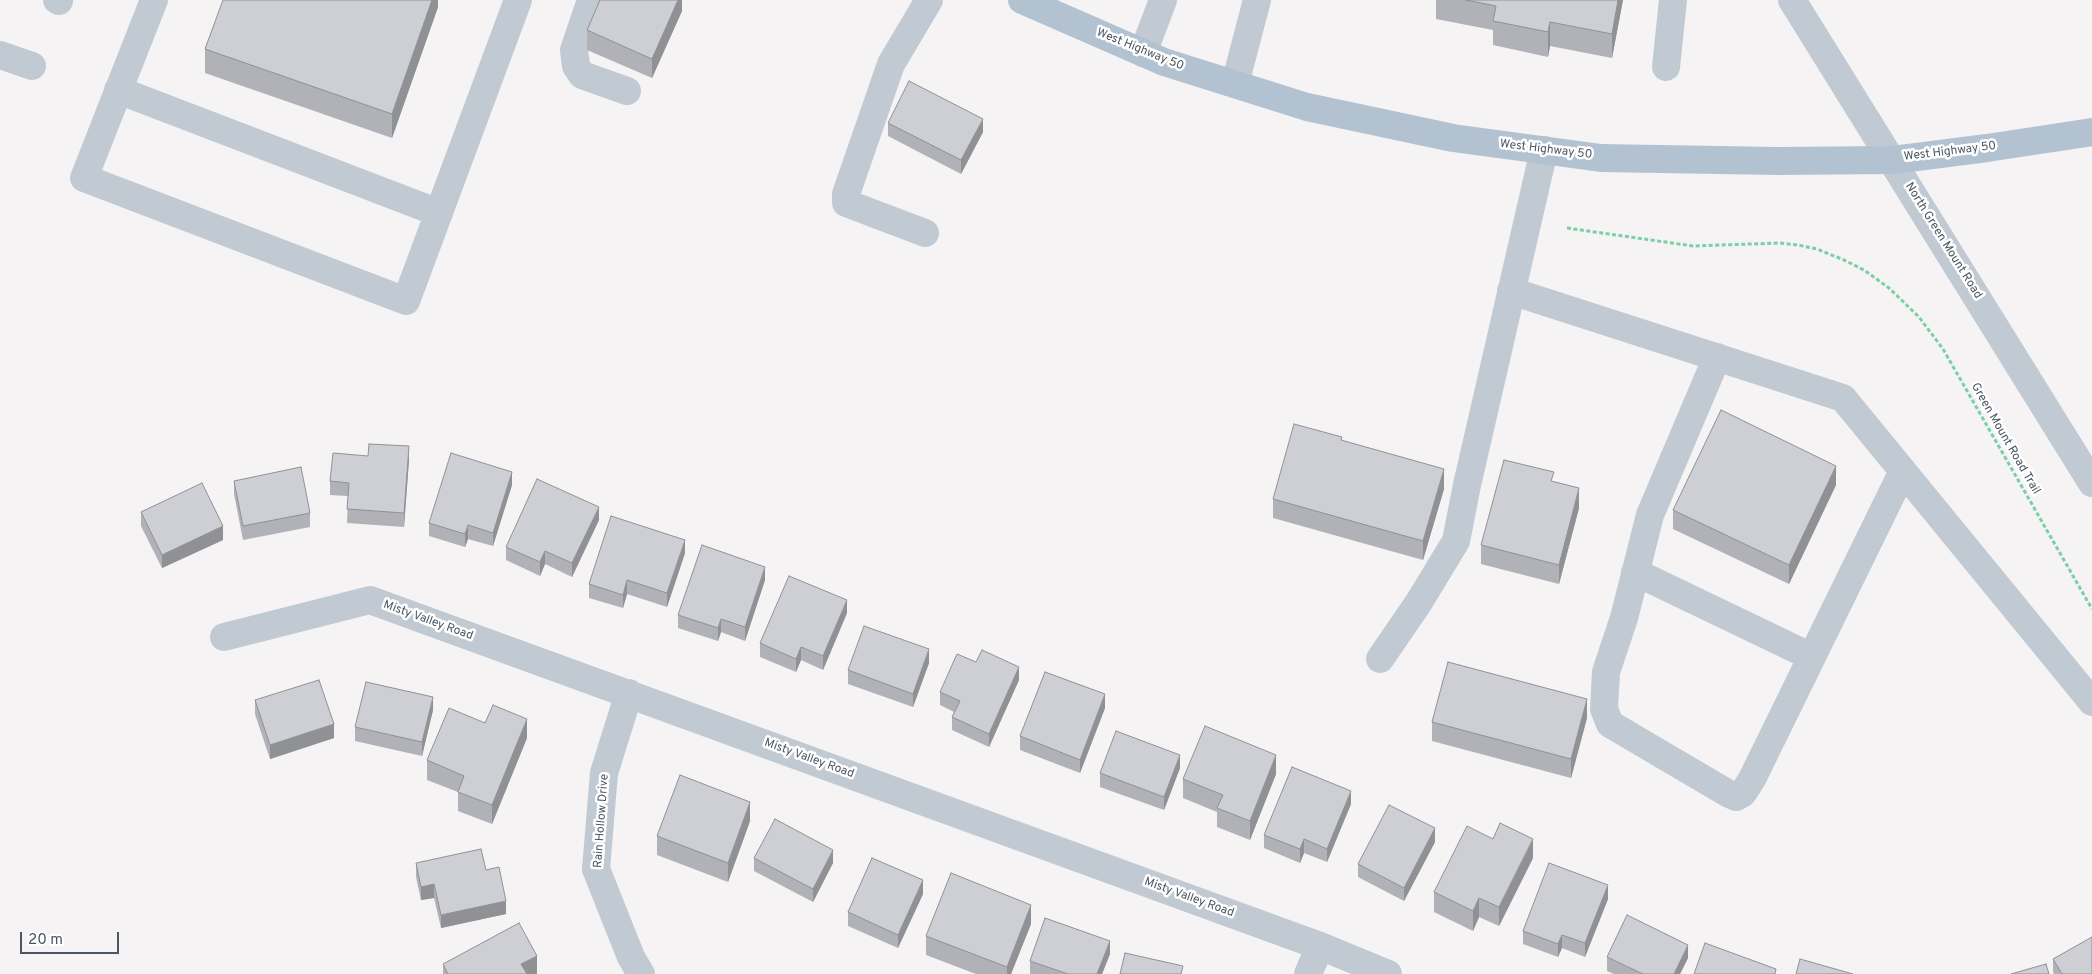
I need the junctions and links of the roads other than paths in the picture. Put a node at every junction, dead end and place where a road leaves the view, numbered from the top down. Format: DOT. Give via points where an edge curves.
graph roads {
  1 [pos="154,0"];
  2 [pos="518,0"];
  3 [pos="591,0"];
  4 [pos="929,0"];
  5 [pos="1022,0"];
  6 [pos="1163,0"];
  7 [pos="1257,0"];
  8 [pos="1673,0"];
  9 [pos="1792,0"];
  10 [pos="1143,53"];
  11 [pos="0,55"];
  12 [pos="32,66"];
  13 [pos="1666,67"];
  14 [pos="1235,84"];
  15 [pos="118,90"];
  16 [pos="627,91"];
  17 [pos="2092,132"];
  18 [pos="1544,150"];
  19 [pos="1893,160"];
  20 [pos="439,213"];
  21 [pos="925,233"];
  22 [pos="1511,291"];
  23 [pos="1717,357"];
  24 [pos="1904,471"];
  25 [pos="2092,483"];
  26 [pos="1635,572"];
  27 [pos="224,637"];
  28 [pos="1812,657"];
  29 [pos="1380,660"];
  30 [pos="629,693"];
  31 [pos="2092,702"];
  32 [pos="1320,946"];
  33 [pos="641,974"];
  34 [pos="1308,974"];
  35 [pos="1388,974"];
  1 -- 15 [label="street"];
  2 -- 20 [label="street"];
  3 -- 16 [label="street" via="574,50 576,66 582,75"];
  4 -- 21 [label="street" via="891,64 846,194 846,203"];
  5 -- 10 [label="main road, West Highway 50"];
  6 -- 10 [label="street"];
  7 -- 14 [label="street"];
  8 -- 13 [label="street"];
  9 -- 19 [label="street, North Green Mount Road"];
  10 -- 14 [label="main road, West Highway 50"];
  11 -- 12 [label="street"];
  14 -- 18 [label="main road, West Highway 50" via="1307,107 1443,136"];
  15 -- 20 [label="street"];
  15 -- 20 [label="street" via="84,178 406,301"];
  17 -- 19 [label="main road, West Highway 50"];
  18 -- 19 [label="main road, West Highway 50" via="1601,158"];
  18 -- 22 [label="street"];
  19 -- 25 [label="street, North Green Mount Road"];
  22 -- 23 [label="street"];
  22 -- 29 [label="street" via="1456,541"];
  23 -- 24 [label="street" via="1843,398"];
  23 -- 26 [label="street" via="1650,515"];
  24 -- 28 [label="street"];
  24 -- 31 [label="street"];
  26 -- 28 [label="street"];
  26 -- 28 [label="street" via="1606,672 1606,717 1610,724 1736,797 1743,793 1752,779"];
  27 -- 30 [label="street, Misty Valley Road" via="370,600"];
  30 -- 32 [label="street, Misty Valley Road"];
  30 -- 33 [label="street, Rain Hollow Drive" via="604,773 596,869 631,958"];
  32 -- 34 [label="street"];
  32 -- 35 [label="street, Misty Valley Road"];
}
